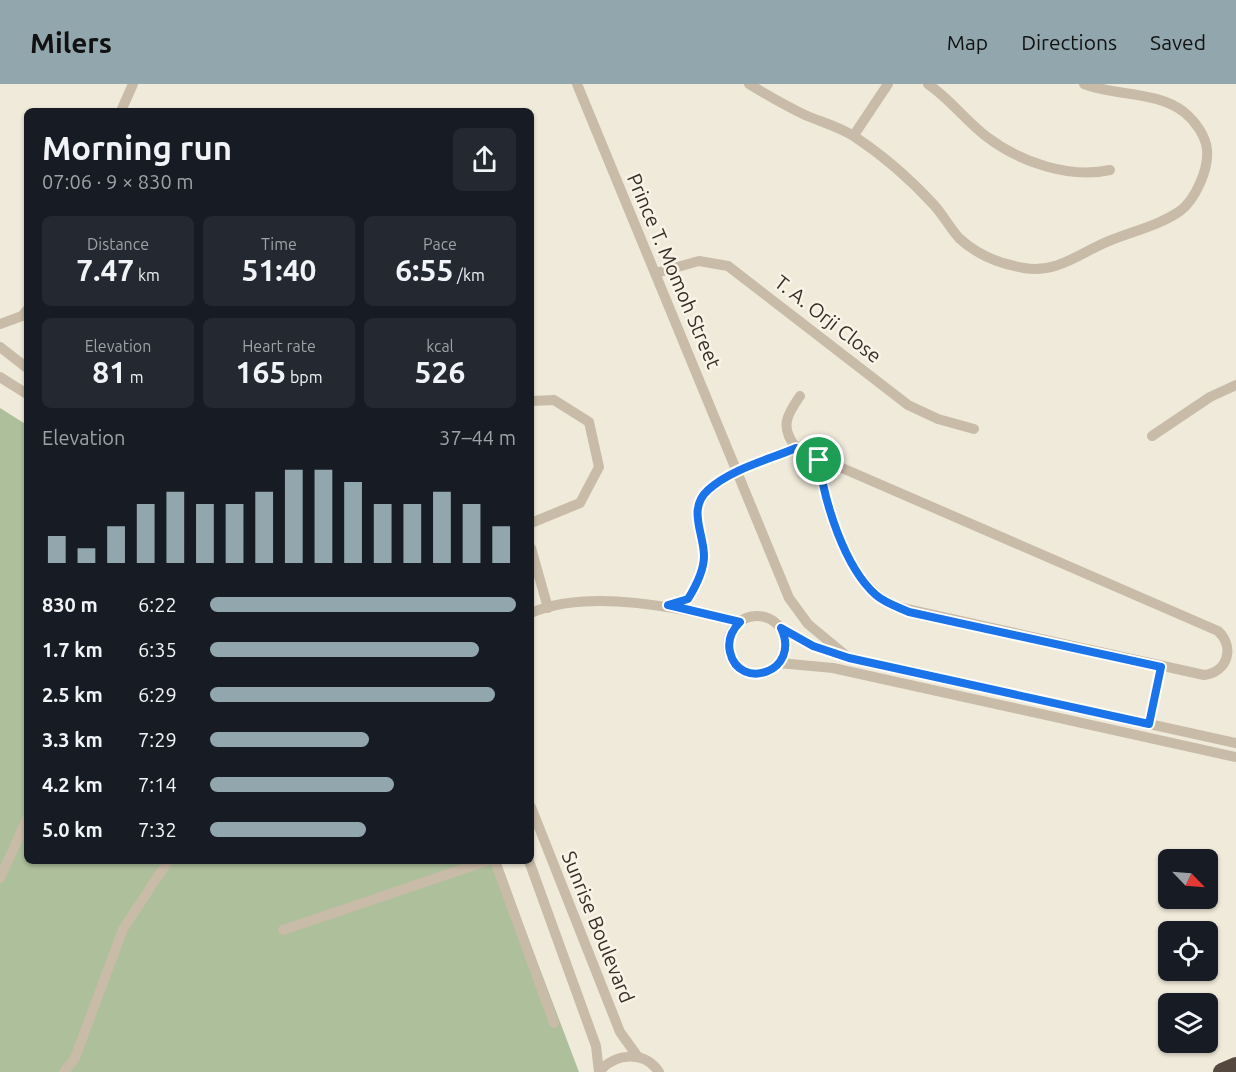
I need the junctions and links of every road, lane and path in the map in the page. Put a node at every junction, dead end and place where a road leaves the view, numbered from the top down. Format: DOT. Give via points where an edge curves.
graph roads {
  1 [pos="133,84"];
  2 [pos="577,84"];
  3 [pos="749,84"];
  4 [pos="888,84"];
  5 [pos="928,84"];
  6 [pos="1084,84"];
  7 [pos="122,108"];
  8 [pos="854,135"];
  9 [pos="1110,170"];
  10 [pos="656,273"];
  11 [pos="24,314"];
  12 [pos="0,324"];
  13 [pos="0,347"];
  14 [pos="24,366"];
  15 [pos="0,377"];
  16 [pos="1236,385"];
  17 [pos="24,392"];
  18 [pos="800,396"];
  19 [pos="534,401"];
  20 [pos="974,429"];
  21 [pos="1152,436"];
  22 [pos="796,448"];
  23 [pos="819,460"];
  24 [pos="738,472"];
  25 [pos="534,522"];
  26 [pos="534,559"];
  27 [pos="668,605"];
  28 [pos="548,608"];
  29 [pos="534,612"];
  30 [pos="740,622"];
  31 [pos="781,628"];
  32 [pos="849,658"];
  33 [pos="779,663"];
  34 [pos="1161,667"];
  35 [pos="1149,724"];
  36 [pos="1236,743"];
  37 [pos="1236,757"];
  38 [pos="534,815"];
  39 [pos="24,826"];
  40 [pos="166,864"];
  41 [pos="478,864"];
  42 [pos="496,864"];
  43 [pos="530,864"];
  44 [pos="0,878"];
  45 [pos="283,930"];
  46 [pos="554,1023"];
  47 [pos="638,1057"];
  48 [pos="1236,1066"];
  49 [pos="64,1072"];
  50 [pos="599,1072"];
  51 [pos="659,1072"];
  52 [pos="1222,1072"];
  1 -- 7 [label="street"];
  2 -- 10 [label="street, Prince T. Momoh Street"];
  3 -- 8 [label="street" via="803,114"];
  4 -- 8 [label="street"];
  5 -- 9 [label="street" via="1005,149 1046,166 1075,172"];
  6 -- 8 [label="street" via="1170,103 1184,112 1204,138 1208,150 1205,167 1197,189 1182,209 1051,268 1027,269 993,261 979,252 959,238 914,184"];
  10 -- 20 [label="street, T. A. Orji Close" via="699,261 728,266 908,405"];
  10 -- 24 [label="street, Prince T. Momoh Street"];
  11 -- 12 [label="street"];
  13 -- 14 [label="street"];
  15 -- 17 [label="street"];
  16 -- 21 [label="street" via="1210,397"];
  18 -- 22 [label="street" via="785,419 785,428"];
  19 -- 25 [label="street" via="554,400 589,422 599,467 580,503"];
  22 -- 23 [label="street"];
  22 -- 24 [label="street"];
  23 -- 34 [label="street" via="825,497 846,551 862,580 877,596 909,612"];
  23 -- 34 [label="street" via="1218,631 1226,639 1227,660 1214,674"];
  24 -- 27 [label="street" via="714,485 700,500 697,521 704,556 701,572 688,599"];
  24 -- 32 [label="street, Prince T. Momoh Street" via="798,612"];
  26 -- 28 [label="street"];
  27 -- 28 [label="street" via="577,602"];
  27 -- 30 [label="street"];
  28 -- 29 [label="street"];
  30 -- 31 [label="street" via="766,617"];
  30 -- 33 [label="street" via="730,637 729,647 736,664 753,673 772,670"];
  31 -- 32 [label="street" via="813,646"];
  31 -- 33 [label="street" via="786,646"];
  32 -- 35 [label="street"];
  33 -- 37 [label="street" via="833,668"];
  34 -- 35 [label="street"];
  35 -- 36 [label="street"];
  38 -- 47 [label="street, Sunrise Boulevard" via="620,1032"];
  39 -- 44 [label="street"];
  40 -- 49 [label="street" via="123,929 75,1058"];
  41 -- 45 [label="street"];
  42 -- 46 [label="street"];
  43 -- 50 [label="street, Sunrise Boulevard" via="596,1047"];
  47 -- 50 [label="street" via="615,1059"];
  47 -- 51 [label="street, Sunrise Boulevard"];
  48 -- 52 [label="highway"];
}
